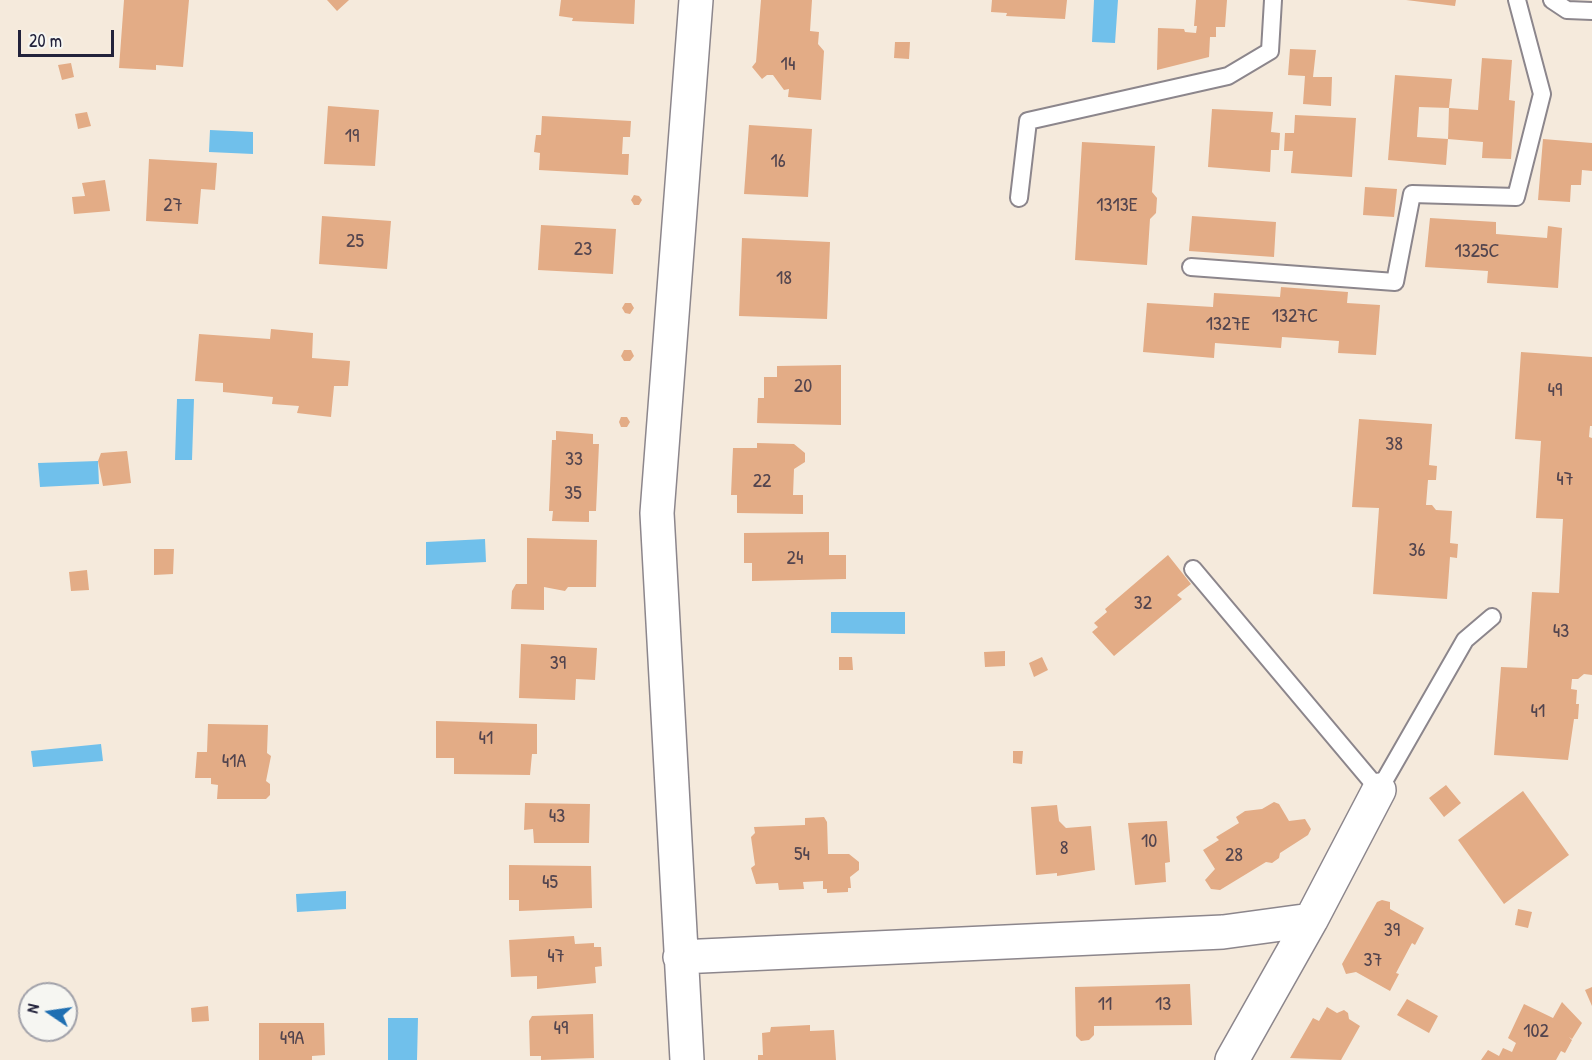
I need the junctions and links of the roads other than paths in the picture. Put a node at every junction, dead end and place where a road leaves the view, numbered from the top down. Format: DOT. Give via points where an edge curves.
graph roads {
  1 [pos="696,0"];
  2 [pos="1273,0"];
  3 [pos="1517,0"];
  4 [pos="1552,0"];
  5 [pos="1592,11"];
  6 [pos="1019,198"];
  7 [pos="1191,267"];
  8 [pos="1193,569"];
  9 [pos="1492,617"];
  10 [pos="1379,790"];
  11 [pos="1311,920"];
  12 [pos="681,957"];
  13 [pos="687,1060"];
  14 [pos="1232,1060"];
  1 -- 12 [label="street" via="657,513"];
  2 -- 6 [label="lane" via="1270,51 1228,76 1028,121"];
  3 -- 7 [label="lane" via="1542,94 1516,197 1412,194 1395,282"];
  4 -- 5 [label="lane" via="1567,10"];
  8 -- 10 [label="lane"];
  9 -- 10 [label="lane" via="1465,640"];
  10 -- 11 [label="street"];
  11 -- 12 [label="street" via="1223,932"];
  11 -- 14 [label="street"];
  12 -- 13 [label="street"];
}
